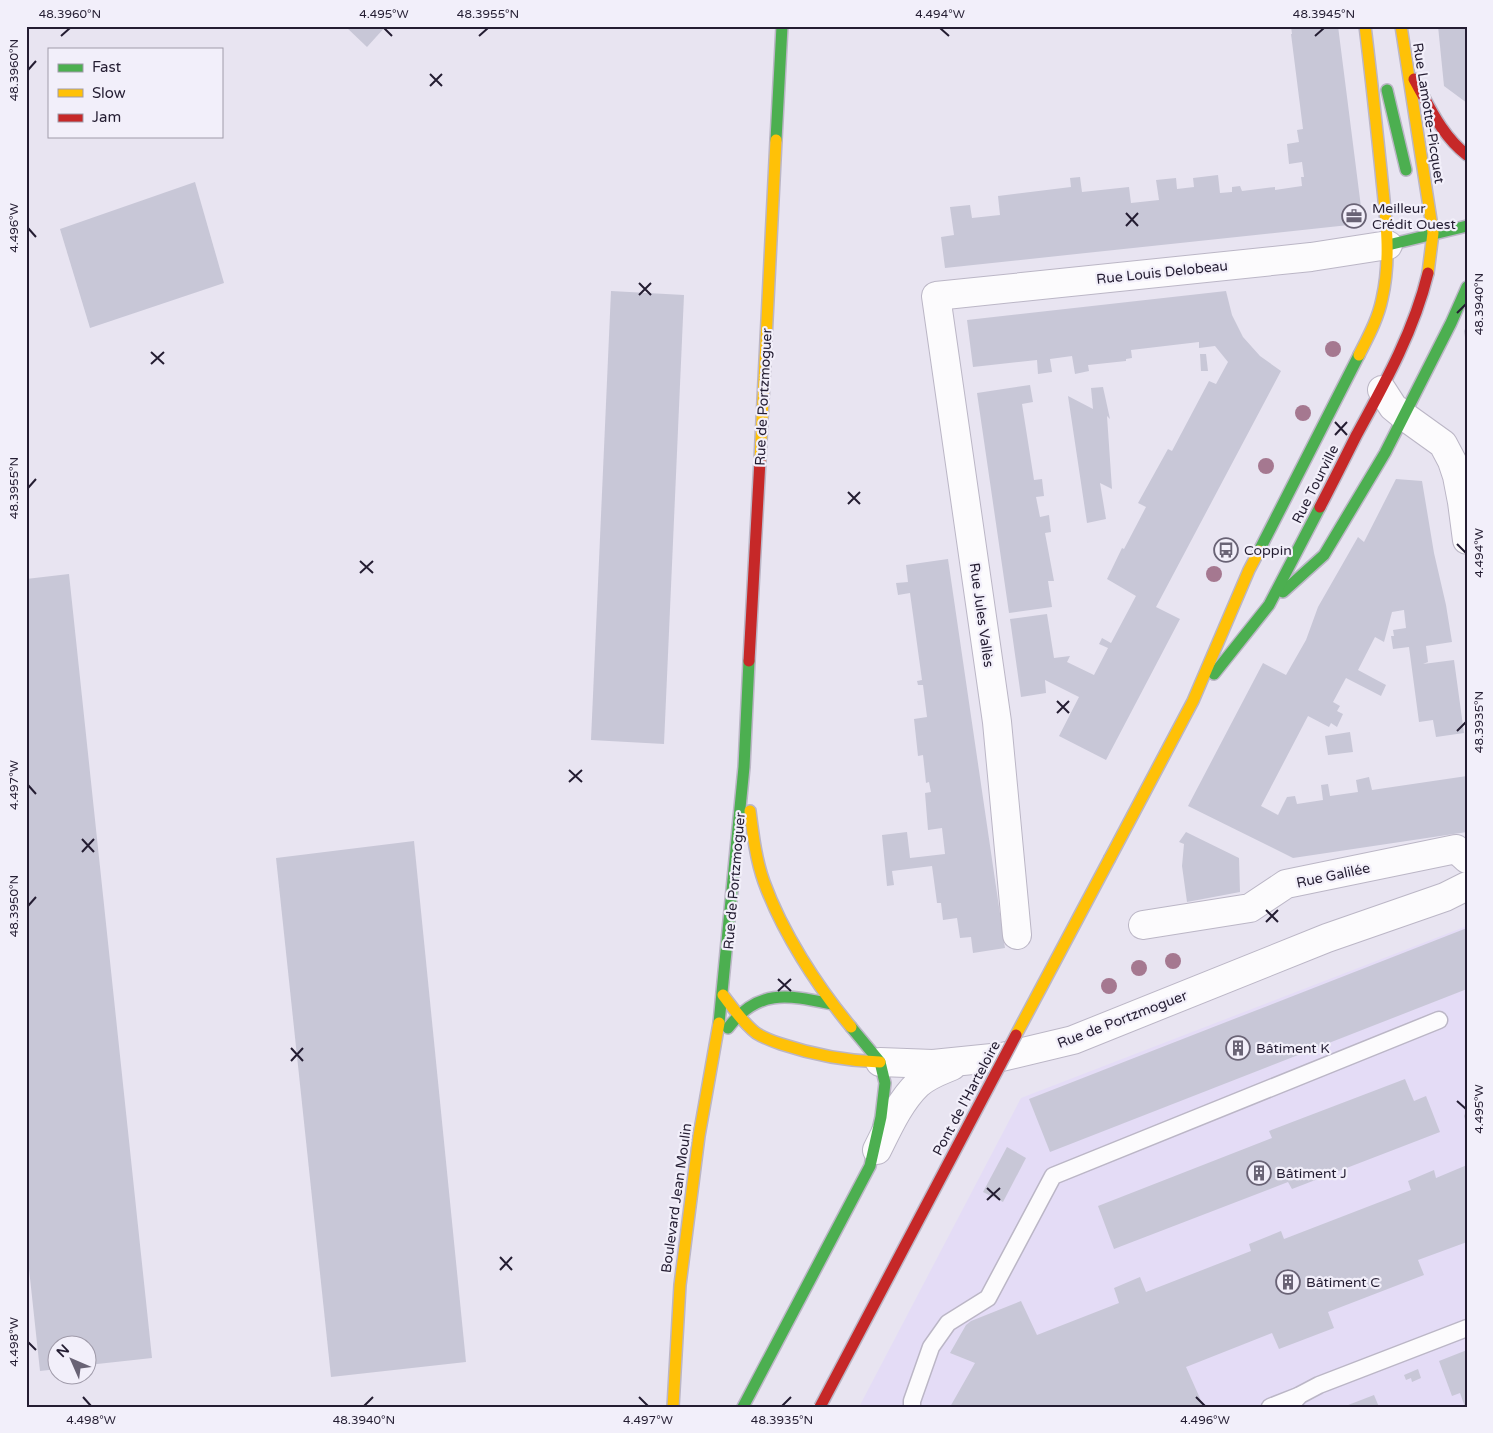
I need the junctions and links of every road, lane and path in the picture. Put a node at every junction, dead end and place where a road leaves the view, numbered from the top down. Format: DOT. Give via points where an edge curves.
graph roads {
  1 [pos="782,26"];
  2 [pos="1365,26"];
  3 [pos="1401,26"];
  4 [pos="1406,67"];
  5 [pos="1372,80"];
  6 [pos="1467,155"];
  7 [pos="1408,178"];
  8 [pos="1421,222"];
  9 [pos="1467,226"];
  10 [pos="1433,233"];
  11 [pos="1388,245"];
  12 [pos="1467,287"];
  13 [pos="936,296"];
  14 [pos="1382,390"];
  15 [pos="1404,416"];
  16 [pos="1467,540"];
  17 [pos="1269,605"];
  18 [pos="1193,701"];
  19 [pos="744,768"];
  20 [pos="1138,802"];
  21 [pos="1467,859"];
  22 [pos="1467,886"];
  23 [pos="1144,926"];
  24 [pos="1017,935"];
  25 [pos="723,995"];
  26 [pos="832,1004"];
  27 [pos="738,1014"];
  28 [pos="1440,1020"];
  29 [pos="716,1046"];
  30 [pos="963,1061"];
  31 [pos="880,1062"];
  32 [pos="870,1166"];
  33 [pos="1467,1328"];
  34 [pos="1295,1401"];
  35 [pos="673,1407"];
  36 [pos="743,1407"];
  37 [pos="820,1407"];
  38 [pos="912,1407"];
  39 [pos="1270,1407"];
  1 -- 19 [label="main road, Rue de Portzmoguer"];
  2 -- 5 [label="main road"];
  3 -- 4 [label="main road, Rue Lamotte-Picquet"];
  4 -- 6 [label="main road" via="1447,134"];
  4 -- 10 [label="main road, Rue Lamotte-Picquet"];
  5 -- 7 [label="main road" via="1388,91"];
  5 -- 11 [label="main road"];
  8 -- 10 [label="main road"];
  9 -- 10 [label="main road"];
  10 -- 11 [label="main road"];
  10 -- 14 [label="main road, Rue Tourville" via="1422,298"];
  11 -- 13 [label="street, Rue Louis Delobeau" via="1311,257"];
  11 -- 18 [label="main road, Rue Tourville" via="1386,279 1376,322 1249,570"];
  12 -- 15 [label="main road"];
  13 -- 24 [label="street, Rue Jules Vallès" via="998,722"];
  14 -- 15 [label="street" via="1393,407"];
  14 -- 17 [label="main road, Rue Tourville"];
  15 -- 16 [label="street" via="1443,444 1452,461"];
  15 -- 17 [label="main road" via="1324,555"];
  17 -- 18 [label="main road, Rue Tourville"];
  18 -- 20 [label="main road, Rue Tourville"];
  19 -- 25 [label="main road, Rue de Portzmoguer"];
  19 -- 26 [label="main road, Rue de Portzmoguer" via="753,837 764,882 786,931"];
  20 -- 37 [label="main road, Pont de l'Harteloire, bridge"];
  21 -- 23 [label="street, Rue Galilée" via="1456,850 1286,884 1250,908"];
  22 -- 30 [label="street, Rue de Portzmoguer" via="1445,897 1327,938 1073,1040 1002,1057"];
  25 -- 27 [label="main road"];
  25 -- 29 [label="main road, Boulevard Jean Moulin"];
  26 -- 27 [label="main road" via="773,997"];
  26 -- 31 [label="main road, Rue de Portzmoguer"];
  27 -- 29 [label="main road"];
  27 -- 31 [label="main road" via="762,1037 796,1050 838,1059"];
  28 -- 38 [label="lane" via="1053,1176 988,1298 948,1323 931,1348"];
  29 -- 35 [label="main road, Boulevard Jean Moulin" via="699,1136 682,1266"];
  30 -- 31 [label="street, Rue de Portzmoguer" via="933,1064"];
  30 -- 32 [label="street" via="932,1074 918,1084 888,1128"];
  31 -- 32 [label="main road" via="885,1083"];
  32 -- 36 [label="main road"];
  33 -- 34 [label="lane" via="1319,1385"];
  34 -- 39 [label="lane"];
}
